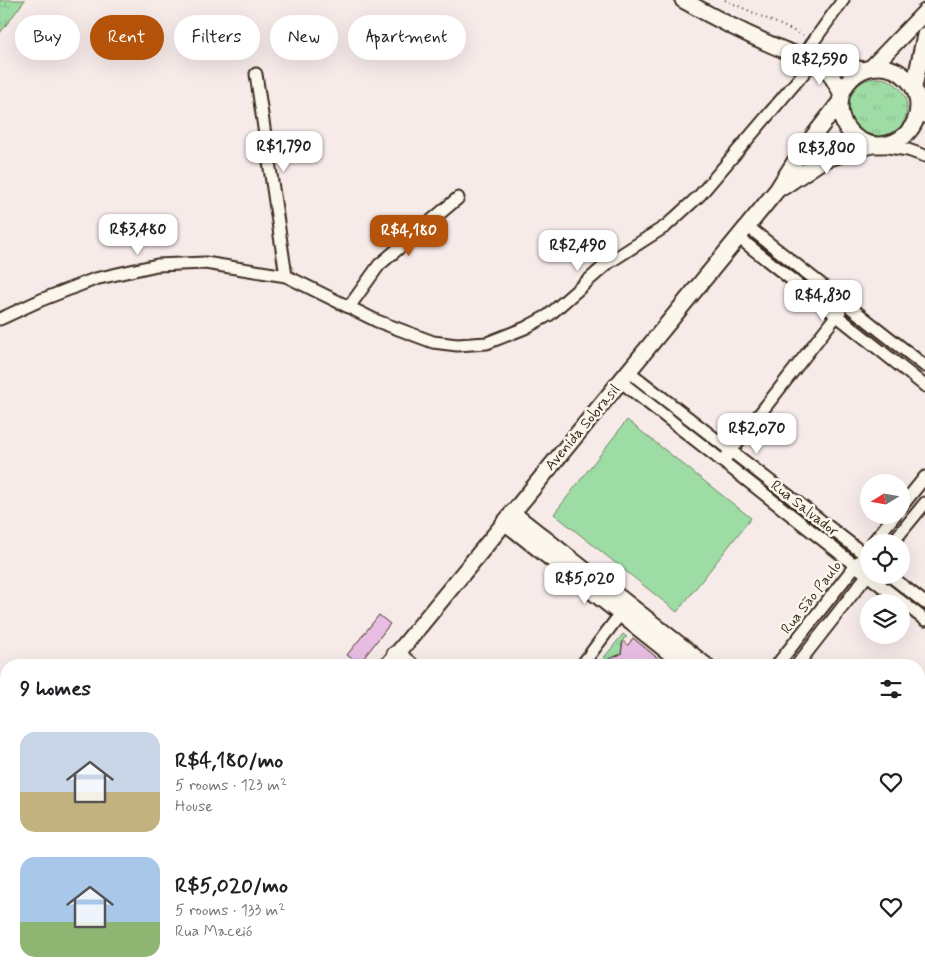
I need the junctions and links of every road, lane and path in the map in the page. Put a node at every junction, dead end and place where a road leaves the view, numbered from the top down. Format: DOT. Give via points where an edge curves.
graph roads {
  1 [pos="683,0"];
  2 [pos="725,0"];
  3 [pos="844,0"];
  4 [pos="925,12"];
  5 [pos="925,35"];
  6 [pos="814,40"];
  7 [pos="813,60"];
  8 [pos="867,69"];
  9 [pos="256,74"];
  10 [pos="914,87"];
  11 [pos="841,98"];
  12 [pos="922,111"];
  13 [pos="877,145"];
  14 [pos="925,156"];
  15 [pos="777,190"];
  16 [pos="458,198"];
  17 [pos="743,232"];
  18 [pos="286,276"];
  19 [pos="846,304"];
  20 [pos="349,307"];
  21 [pos="837,316"];
  22 [pos="0,320"];
  23 [pos="925,366"];
  24 [pos="624,376"];
  25 [pos="924,382"];
  26 [pos="731,451"];
  27 [pos="723,462"];
  28 [pos="925,477"];
  29 [pos="910,496"];
  30 [pos="921,508"];
  31 [pos="508,517"];
  32 [pos="823,522"];
  33 [pos="888,524"];
  34 [pos="814,534"];
  35 [pos="880,534"];
  36 [pos="900,534"];
  37 [pos="860,549"];
  38 [pos="860,561"];
  39 [pos="855,566"];
  40 [pos="860,569"];
  41 [pos="860,584"];
  42 [pos="880,584"];
  43 [pos="901,584"];
  44 [pos="924,602"];
  45 [pos="822,608"];
  46 [pos="624,609"];
  47 [pos="914,612"];
  48 [pos="835,617"];
  49 [pos="925,620"];
  50 [pos="398,659"];
  51 [pos="586,659"];
  52 [pos="678,659"];
  53 [pos="694,659"];
  54 [pos="784,659"];
  55 [pos="802,659"];
  1 -- 7 [label="main road" via="749,35"];
  2 -- 6 [label="path"];
  3 -- 6 [label="street"];
  4 -- 8 [label="main road"];
  5 -- 10 [label="main road"];
  6 -- 7 [label="street"];
  7 -- 8 [label="main road"];
  7 -- 11 [label="main road"];
  7 -- 20 [label="street" via="700,195 666,226 608,263 549,315 525,328 487,343 457,345 433,342"];
  8 -- 10 [label="main road" via="891,69"];
  8 -- 11 [label="main road" via="847,84"];
  9 -- 18 [label="street"];
  10 -- 12 [label="main road"];
  11 -- 13 [label="main road" via="847,129 854,136"];
  11 -- 15 [label="main road, Avenida Sobrasil"];
  12 -- 13 [label="main road" via="912,128 894,143"];
  13 -- 14 [label="street"];
  13 -- 15 [label="main road, Avenida Sobrasil" via="823,160"];
  15 -- 17 [label="main road, Avenida Sobrasil"];
  16 -- 20 [label="street" via="379,265"];
  17 -- 19 [label="street"];
  17 -- 21 [label="street"];
  17 -- 24 [label="main road, Avenida Sobrasil"];
  18 -- 20 [label="street"];
  18 -- 22 [label="street" via="205,264 157,265 95,278"];
  19 -- 21 [label="street"];
  19 -- 23 [label="street"];
  21 -- 25 [label="street"];
  21 -- 26 [label="street"];
  24 -- 26 [label="street, Rua Salvador"];
  24 -- 27 [label="street, Rua Salvador"];
  24 -- 31 [label="main road, Avenida Sobrasil"];
  26 -- 27 [label="street"];
  26 -- 32 [label="street, Rua Salvador"];
  27 -- 34 [label="street, Rua Salvador"];
  28 -- 29 [label="street"];
  30 -- 36 [label="street"];
  31 -- 46 [label="street"];
  31 -- 50 [label="main road, Avenida Sobrasil"];
  32 -- 34 [label="street"];
  32 -- 37 [label="street, Rua Salvador"];
  33 -- 35 [label="street"];
  34 -- 39 [label="street, Rua Salvador"];
  38 -- 39 [label="street, Rua São Paulo"];
  39 -- 40 [label="street, Rua Salvador"];
  39 -- 45 [label="street, Rua São Paulo"];
  41 -- 48 [label="street, Rua São Paulo"];
  42 -- 47 [label="street, Rua Salvador"];
  43 -- 44 [label="street"];
  44 -- 47 [label="street"];
  45 -- 48 [label="street"];
  45 -- 54 [label="street, Rua São Paulo"];
  46 -- 51 [label="street"];
  46 -- 52 [label="street"];
  46 -- 53 [label="street"];
  47 -- 49 [label="street, Rua Salvador"];
  48 -- 55 [label="street, Rua São Paulo"];
}
